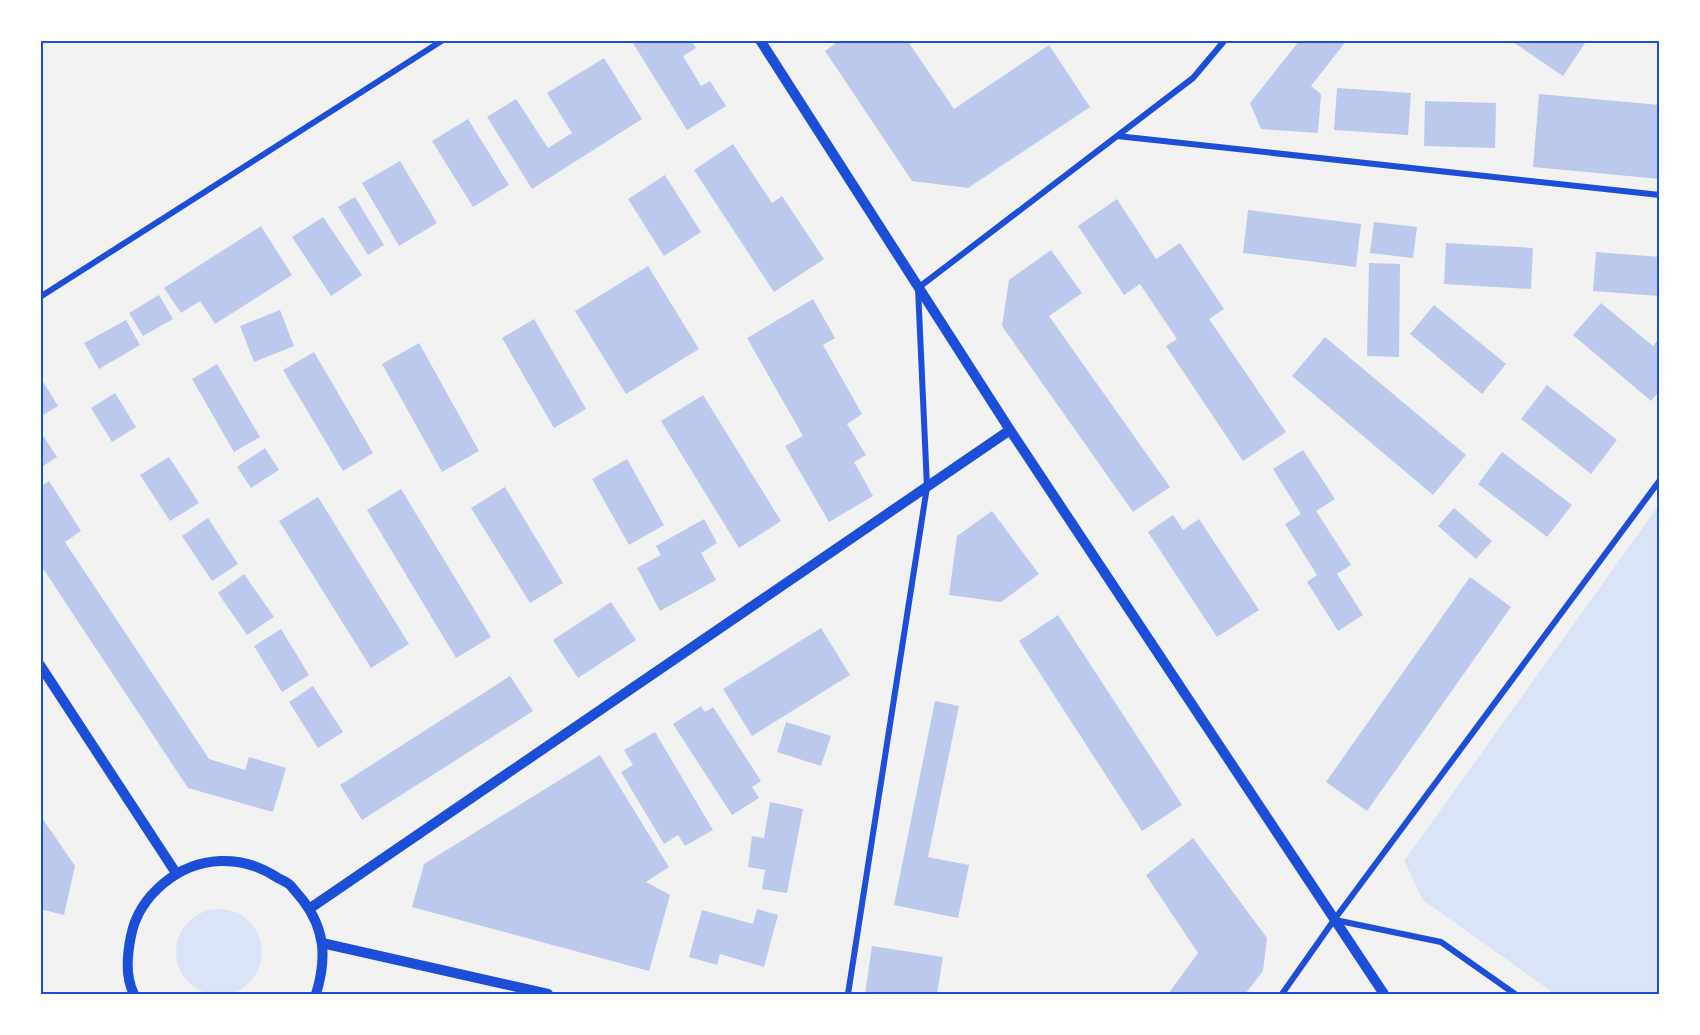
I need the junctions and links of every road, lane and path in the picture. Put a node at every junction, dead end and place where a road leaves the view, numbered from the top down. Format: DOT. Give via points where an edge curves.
graph roads {
  1 [pos="443,40"];
  2 [pos="760,40"];
  3 [pos="1226,40"];
  4 [pos="1117,136"];
  5 [pos="1659,195"];
  6 [pos="918,288"];
  7 [pos="40,297"];
  8 [pos="1010,430"];
  9 [pos="1659,480"];
  10 [pos="927,487"];
  11 [pos="40,665"];
  12 [pos="176,873"];
  13 [pos="309,909"];
  14 [pos="1334,920"];
  15 [pos="322,943"];
  16 [pos="134,994"];
  17 [pos="316,994"];
  18 [pos="548,994"];
  19 [pos="848,994"];
  20 [pos="1282,994"];
  21 [pos="1384,994"];
  22 [pos="1515,994"];
  1 -- 7 [label="street"];
  2 -- 6 [label="street"];
  3 -- 4 [label="street" via="1193,78"];
  4 -- 5 [label="street"];
  4 -- 6 [label="street"];
  6 -- 8 [label="street"];
  6 -- 10 [label="street"];
  8 -- 10 [label="street"];
  8 -- 14 [label="street"];
  9 -- 14 [label="street"];
  10 -- 13 [label="street"];
  10 -- 19 [label="street"];
  11 -- 12 [label="street"];
  12 -- 13 [label="street" via="205,862 235,861 264,869 290,885"];
  12 -- 16 [label="street" via="150,894 134,922 126,955"];
  13 -- 15 [label="street"];
  14 -- 20 [label="street"];
  14 -- 21 [label="street"];
  14 -- 22 [label="street" via="1441,942"];
  15 -- 17 [label="street" via="323,971"];
  15 -- 18 [label="street"];
}
